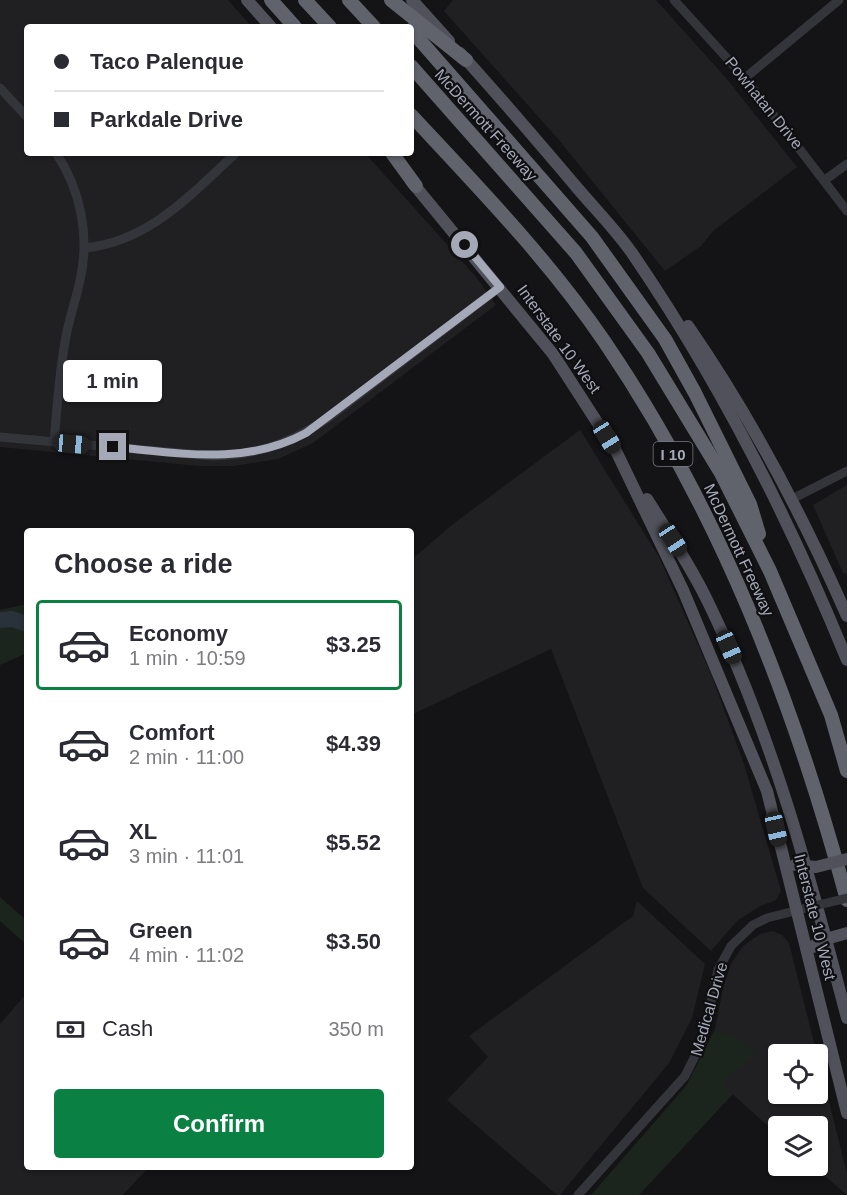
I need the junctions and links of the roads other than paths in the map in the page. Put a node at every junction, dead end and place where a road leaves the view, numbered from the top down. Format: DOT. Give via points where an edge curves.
graph roads {
  1 [pos="247,0"];
  2 [pos="271,0"];
  3 [pos="305,0"];
  4 [pos="349,0"];
  5 [pos="385,0"];
  6 [pos="391,0"];
  7 [pos="412,0"];
  8 [pos="674,0"];
  9 [pos="839,0"];
  10 [pos="269,24"];
  11 [pos="292,24"];
  12 [pos="327,24"];
  13 [pos="372,24"];
  14 [pos="406,24"];
  15 [pos="414,33"];
  16 [pos="466,60"];
  17 [pos="414,69"];
  18 [pos="744,78"];
  19 [pos="0,88"];
  20 [pos="24,114"];
  21 [pos="414,118"];
  22 [pos="58,156"];
  23 [pos="233,156"];
  24 [pos="389,156"];
  25 [pos="394,156"];
  26 [pos="847,164"];
  27 [pos="825,180"];
  28 [pos="416,186"];
  29 [pos="847,211"];
  30 [pos="85,248"];
  31 [pos="631,252"];
  32 [pos="500,287"];
  33 [pos="0,437"];
  34 [pos="54,442"];
  35 [pos="617,453"];
  36 [pos="847,471"];
  37 [pos="792,499"];
  38 [pos="770,571"];
  39 [pos="847,616"];
  40 [pos="847,660"];
  41 [pos="847,771"];
  42 [pos="780,847"];
  43 [pos="847,860"];
  44 [pos="847,899"];
  45 [pos="796,910"];
  46 [pos="847,933"];
  47 [pos="809,964"];
  48 [pos="847,1018"];
  49 [pos="847,1113"];
  50 [pos="578,1195"];
  1 -- 10 [label="main road"];
  2 -- 11 [label="highway"];
  3 -- 12 [label="highway"];
  4 -- 13 [label="highway"];
  5 -- 14 [label="highway"];
  6 -- 16 [label="highway"];
  7 -- 16 [label="main road"];
  8 -- 18 [label="street, Powhatan Drive"];
  9 -- 18 [label="street"];
  15 -- 38 [label="highway" via="592,237 665,339 750,504"];
  16 -- 31 [label="main road"];
  17 -- 38 [label="highway, McDermott Freeway / I 10" via="576,253 648,353 721,473"];
  18 -- 27 [label="street, Powhatan Drive"];
  19 -- 20 [label="street"];
  21 -- 44 [label="highway, McDermott Freeway / I 10" via="539,257 603,340 693,488 766,648 807,758"];
  22 -- 30 [label="street" via="81,209"];
  23 -- 30 [label="street" via="156,224 116,243"];
  24 -- 28 [label="main road, Interstate 10 West"];
  25 -- 28 [label="highway"];
  26 -- 27 [label="street"];
  27 -- 29 [label="street, Powhatan Drive"];
  28 -- 32 [label="main road, Interstate 10 West"];
  30 -- 34 [label="street" via="65,341"];
  31 -- 37 [label="main road" via="713,362 752,423"];
  31 -- 40 [label="main road" via="718,389 808,568"];
  32 -- 34 [label="street" via="328,418 273,448 213,456"];
  32 -- 35 [label="main road, Interstate 10 West" via="553,354"];
  33 -- 34 [label="street"];
  35 -- 42 [label="main road, Interstate 10 West" via="718,669 767,792"];
  35 -- 48 [label="main road" via="684,558 738,668 794,822"];
  36 -- 37 [label="street"];
  37 -- 39 [label="main road"];
  38 -- 41 [label="highway, McDermott Freeway / I 10" via="820,686"];
  42 -- 43 [label="main road, bridge" via="795,865 816,867"];
  42 -- 45 [label="main road, Interstate 10 West"];
  44 -- 45 [label="street, Medical Drive, bridge"];
  45 -- 47 [label="main road, Interstate 10 West"];
  45 -- 50 [label="street, Medical Drive" via="753,926 731,946 718,970 702,1042 685,1076"];
  46 -- 47 [label="main road, bridge" via="819,941 813,947"];
  47 -- 49 [label="main road, Interstate 10 West"];
}
